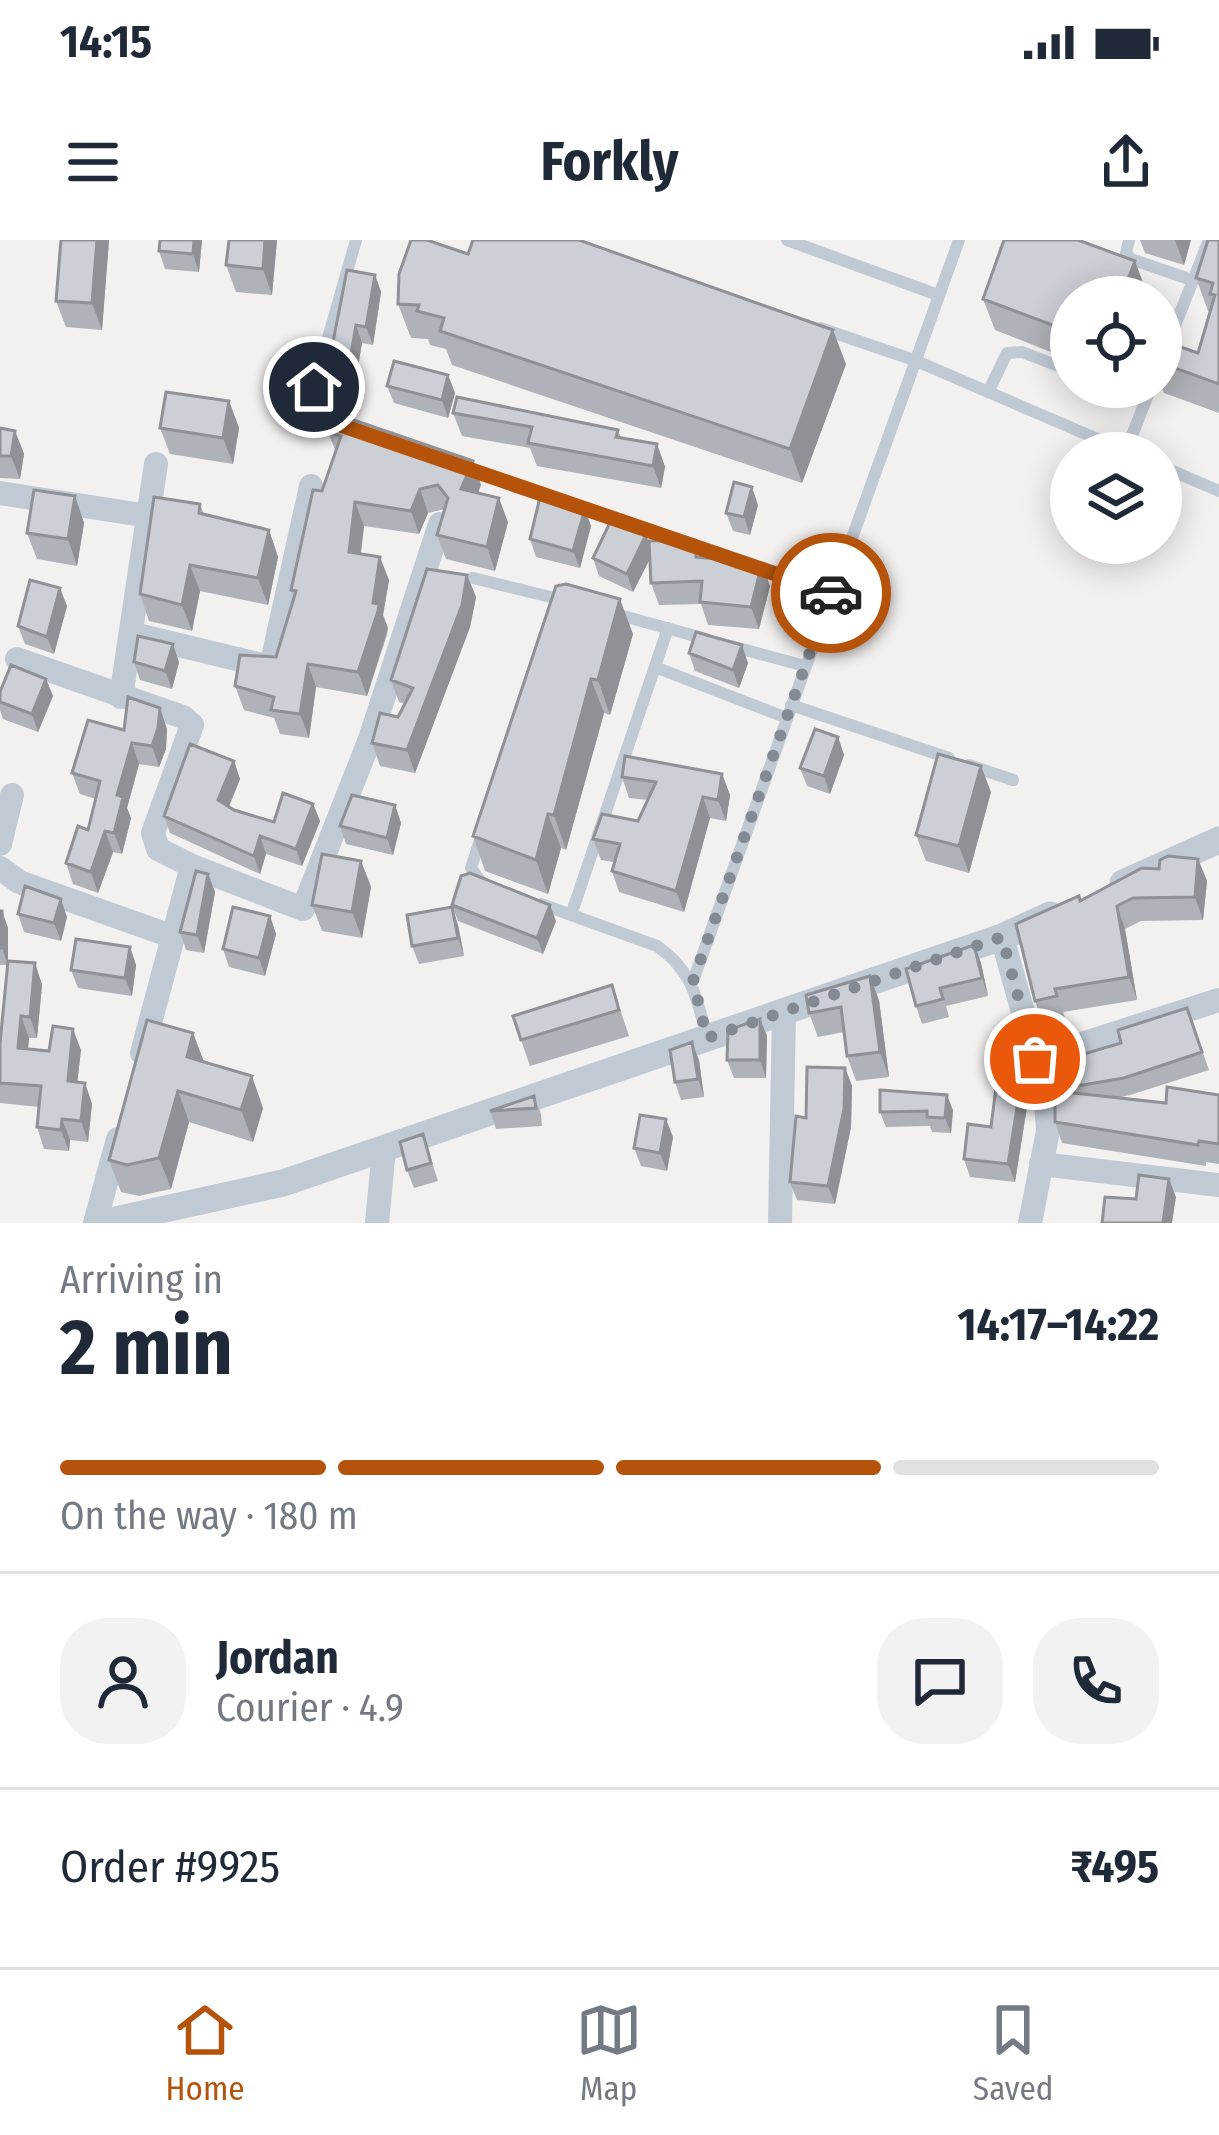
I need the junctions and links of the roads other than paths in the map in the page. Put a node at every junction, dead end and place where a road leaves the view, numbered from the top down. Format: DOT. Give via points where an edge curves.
graph roads {
  1 [pos="356,240"];
  2 [pos="787,240"];
  3 [pos="959,240"];
  4 [pos="1129,240"];
  5 [pos="1209,240"];
  6 [pos="1192,280"];
  7 [pos="938,295"];
  8 [pos="1182,306"];
  9 [pos="802,322"];
  10 [pos="914,360"];
  11 [pos="1050,363"];
  12 [pos="988,392"];
  13 [pos="1081,432"];
  14 [pos="365,434"];
  15 [pos="156,464"];
  16 [pos="454,464"];
  17 [pos="1182,475"];
  18 [pos="310,486"];
  19 [pos="1219,491"];
  20 [pos="0,493"];
  21 [pos="149,516"];
  22 [pos="440,524"];
  23 [pos="473,578"];
  24 [pos="832,591"];
  25 [pos="565,600"];
  26 [pos="586,606"];
  27 [pos="606,611"];
  28 [pos="557,621"];
  29 [pos="668,628"];
  30 [pos="133,634"];
  31 [pos="17,659"];
  32 [pos="805,666"];
  33 [pos="655,667"];
  34 [pos="121,697"];
  35 [pos="789,711"];
  36 [pos="1012,780"];
  37 [pos="12,795"];
  38 [pos="490,812"];
  39 [pos="1219,840"];
  40 [pos="0,844"];
  41 [pos="193,866"];
  42 [pos="0,868"];
  43 [pos="507,893"];
  44 [pos="528,900"];
  45 [pos="571,915"];
  46 [pos="174,937"];
  47 [pos="1002,937"];
  48 [pos="693,981"];
  49 [pos="1219,1000"];
  50 [pos="784,1011"];
  51 [pos="707,1038"];
  52 [pos="1035,1059"];
  53 [pos="138,1069"];
  54 [pos="126,1113"];
  55 [pos="384,1148"];
  56 [pos="1041,1164"];
  57 [pos="1219,1186"];
  58 [pos="99,1223"];
  59 [pos="377,1223"];
  60 [pos="780,1223"];
  61 [pos="1030,1223"];
  1 -- 14 [label="lane" via="314,387 322,414"];
  2 -- 7 [label="lane"];
  3 -- 7 [label="lane"];
  4 -- 6 [label="lane" via="1131,259"];
  5 -- 6 [label="lane"];
  6 -- 8 [label="lane"];
  7 -- 10 [label="lane"];
  9 -- 10 [label="lane"];
  10 -- 12 [label="lane"];
  10 -- 24 [label="lane"];
  11 -- 12 [label="lane" via="1006,353"];
  12 -- 13 [label="lane"];
  15 -- 21 [label="street"];
  16 -- 24 [label="lane"];
  17 -- 19 [label="lane"];
  18 -- 30 [label="street" via="272,662"];
  20 -- 21 [label="street"];
  21 -- 30 [label="street"];
  22 -- 41 [label="street" via="370,739 303,909"];
  23 -- 25 [label="lane"];
  24 -- 32 [label="lane"];
  25 -- 26 [label="lane"];
  25 -- 28 [label="lane"];
  27 -- 29 [label="lane"];
  29 -- 32 [label="lane"];
  29 -- 33 [label="lane"];
  30 -- 34 [label="street"];
  31 -- 34 [label="street"];
  32 -- 35 [label="lane"];
  33 -- 35 [label="lane"];
  33 -- 45 [label="lane"];
  34 -- 41 [label="street" via="192,725 153,833 158,850"];
  35 -- 36 [label="lane"];
  35 -- 48 [label="lane"];
  37 -- 40 [label="street"];
  38 -- 43 [label="lane" via="472,868 475,878"];
  39 -- 47 [label="street"];
  41 -- 46 [label="street"];
  42 -- 46 [label="street" via="19,882"];
  44 -- 45 [label="lane"];
  45 -- 48 [label="lane" via="657,946"];
  46 -- 53 [label="street"];
  47 -- 50 [label="street"];
  47 -- 52 [label="street"];
  48 -- 51 [label="lane"];
  49 -- 52 [label="street"];
  50 -- 51 [label="street"];
  50 -- 60 [label="street"];
  51 -- 55 [label="street"];
  52 -- 56 [label="street" via="1048,1131"];
  54 -- 58 [label="street"];
  55 -- 58 [label="street" via="284,1183"];
  55 -- 59 [label="street"];
  56 -- 57 [label="street"];
  56 -- 61 [label="street"];
}
